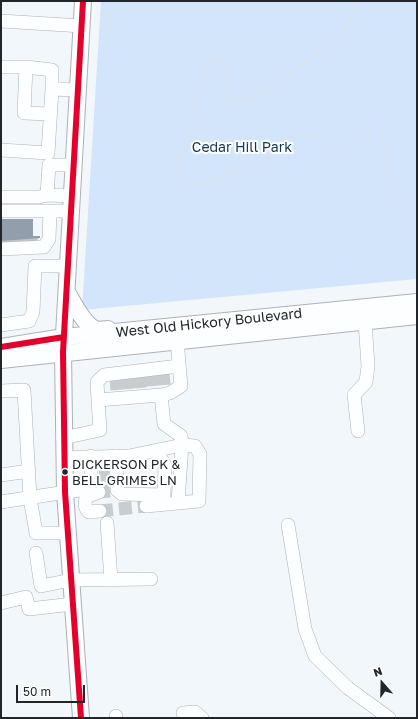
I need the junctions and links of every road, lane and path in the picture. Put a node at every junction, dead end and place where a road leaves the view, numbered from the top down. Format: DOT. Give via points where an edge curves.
graph roads {
  1 [pos="83,1"];
  2 [pos="120,1"];
  3 [pos="353,1"];
  4 [pos="1,21"];
  5 [pos="102,22"];
  6 [pos="82,26"];
  7 [pos="1,67"];
  8 [pos="26,67"];
  9 [pos="52,89"];
  10 [pos="78,90"];
  11 [pos="50,114"];
  12 [pos="1,150"];
  13 [pos="74,165"];
  14 [pos="47,195"];
  15 [pos="1,197"];
  16 [pos="72,204"];
  17 [pos="1,211"];
  18 [pos="50,211"];
  19 [pos="417,233"];
  20 [pos="49,239"];
  21 [pos="70,240"];
  22 [pos="1,249"];
  23 [pos="68,266"];
  24 [pos="67,292"];
  25 [pos="417,302"];
  26 [pos="417,316"];
  27 [pos="365,321"];
  28 [pos="1,325"];
  29 [pos="169,327"];
  30 [pos="177,340"];
  31 [pos="64,345"];
  32 [pos="1,347"];
  33 [pos="1,360"];
  34 [pos="179,366"];
  35 [pos="141,383"];
  36 [pos="1,391"];
  37 [pos="98,400"];
  38 [pos="358,431"];
  39 [pos="63,438"];
  40 [pos="182,445"];
  41 [pos="156,451"];
  42 [pos="91,456"];
  43 [pos="116,456"];
  44 [pos="64,458"];
  45 [pos="28,471"];
  46 [pos="1,475"];
  47 [pos="104,475"];
  48 [pos="109,491"];
  49 [pos="65,492"];
  50 [pos="30,498"];
  51 [pos="1,502"];
  52 [pos="178,502"];
  53 [pos="146,506"];
  54 [pos="100,511"];
  55 [pos="107,523"];
  56 [pos="288,526"];
  57 [pos="68,533"];
  58 [pos="36,553"];
  59 [pos="151,579"];
  60 [pos="71,580"];
  61 [pos="111,580"];
  62 [pos="1,603"];
  63 [pos="72,604"];
  64 [pos="183,713"];
  65 [pos="81,718"];
  66 [pos="202,718"];
  67 [pos="389,718"];
  1 -- 6 [label="main road"];
  2 -- 5 [label="path" via="110,17"];
  3 -- 19 [label="path" via="350,18 344,29 302,66 265,91 237,99 230,95 227,75 220,60 211,61 205,69 202,84 193,101 196,126 183,151 177,179 181,184 192,186 265,162 280,143 298,132 311,135 320,141 327,153 336,154 345,151 369,128 376,125 382,130 393,196"];
  4 -- 6 [label="street"];
  6 -- 10 [label="main road"];
  7 -- 8 [label="street"];
  8 -- 9 [label="street" via="52,70"];
  8 -- 11 [label="street" via="24,113"];
  9 -- 10 [label="street"];
  9 -- 11 [label="street"];
  10 -- 13 [label="main road"];
  11 -- 12 [label="street" via="48,153"];
  13 -- 14 [label="street" via="49,165"];
  13 -- 16 [label="main road"];
  14 -- 15 [label="street"];
  14 -- 16 [label="street"];
  16 -- 18 [label="street"];
  16 -- 21 [label="main road"];
  17 -- 18 [label="street"];
  18 -- 20 [label="street"];
  20 -- 21 [label="street"];
  20 -- 22 [label="street" via="44,247"];
  21 -- 23 [label="main road"];
  23 -- 24 [label="main road"];
  23 -- 28 [label="street" via="35,266 33,312 29,321"];
  24 -- 29 [label="main road" via="82,317 90,326 99,330 160,324"];
  24 -- 31 [label="main road"];
  25 -- 29 [label="main road, West Old Hickory Boulevard"];
  26 -- 27 [label="main road, West Old Hickory Boulevard"];
  27 -- 30 [label="main road, West Old Hickory Boulevard"];
  27 -- 38 [label="street" via="368,366 366,382 354,395"];
  29 -- 31 [label="main road, West Old Hickory Boulevard"];
  30 -- 31 [label="main road, West Old Hickory Boulevard"];
  30 -- 34 [label="street"];
  31 -- 32 [label="main road, West Old Hickory Boulevard"];
  31 -- 33 [label="main road, West Old Hickory Boulevard"];
  31 -- 39 [label="main road"];
  34 -- 35 [label="street"];
  34 -- 35 [label="street" via="181,386 170,393"];
  35 -- 37 [label="street"];
  35 -- 37 [label="street" via="104,375 97,382"];
  35 -- 40 [label="street" via="164,424 181,436"];
  36 -- 45 [label="street" via="24,390"];
  37 -- 39 [label="street" via="100,430"];
  39 -- 44 [label="main road"];
  40 -- 41 [label="street"];
  40 -- 52 [label="street"];
  40 -- 52 [label="street" via="195,446 200,454 199,501"];
  41 -- 43 [label="street"];
  41 -- 48 [label="street" via="166,465 164,495 122,494"];
  42 -- 43 [label="street"];
  42 -- 44 [label="street"];
  42 -- 47 [label="street"];
  43 -- 47 [label="street"];
  44 -- 49 [label="main road"];
  45 -- 46 [label="street"];
  45 -- 50 [label="street"];
  47 -- 48 [label="street"];
  47 -- 49 [label="street" via="86,489"];
  48 -- 54 [label="street" via="86,497 86,509 89,512"];
  49 -- 50 [label="street"];
  49 -- 57 [label="main road"];
  50 -- 51 [label="street"];
  50 -- 57 [label="street" via="36,533"];
  52 -- 53 [label="street"];
  55 -- 61 [label="street"];
  56 -- 67 [label="street" via="305,629 315,656 348,688"];
  57 -- 60 [label="main road"];
  58 -- 60 [label="street" via="41,586"];
  59 -- 61 [label="street"];
  60 -- 61 [label="street"];
  60 -- 63 [label="main road"];
  62 -- 63 [label="street" via="26,597 29,609"];
  63 -- 65 [label="main road"];
  64 -- 66 [label="street" via="195,712"];
}
